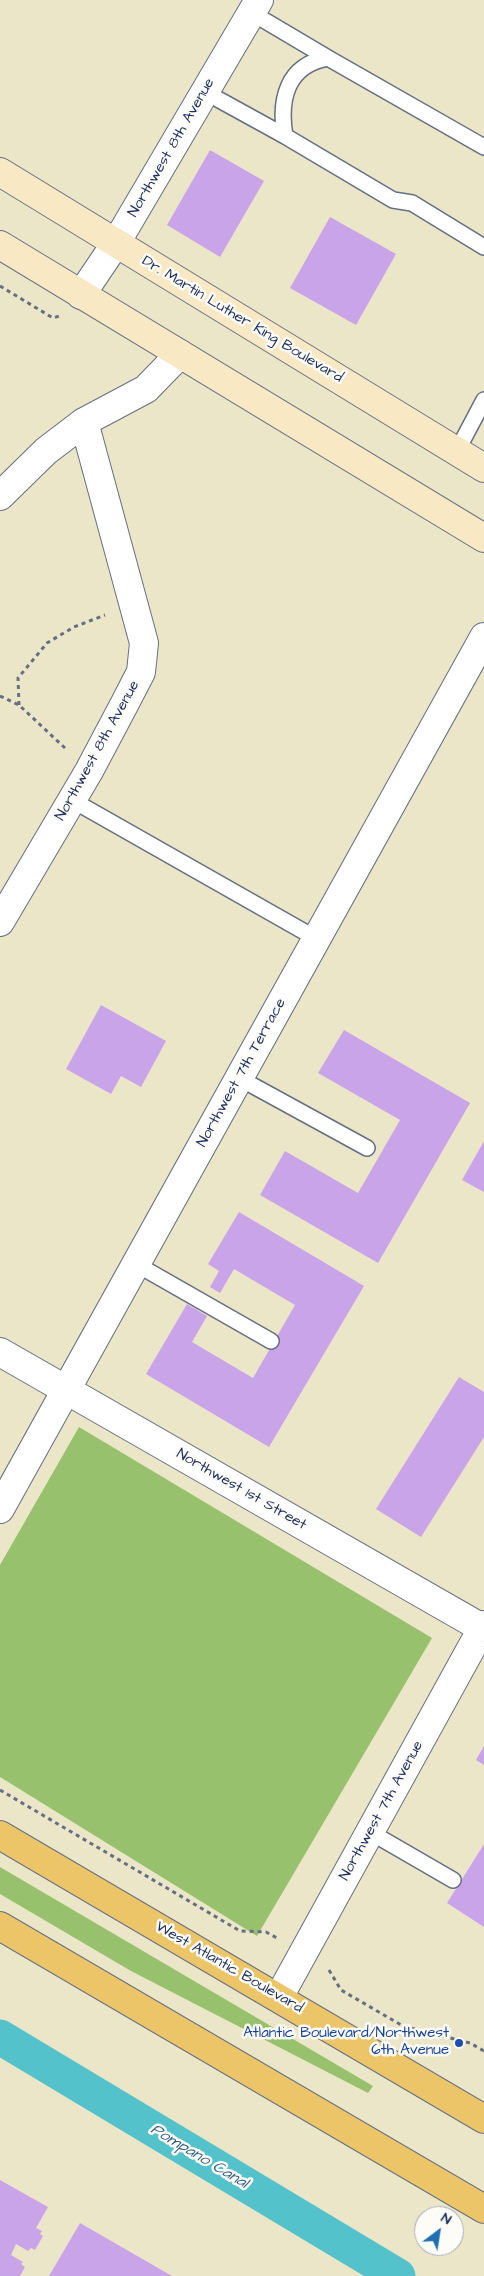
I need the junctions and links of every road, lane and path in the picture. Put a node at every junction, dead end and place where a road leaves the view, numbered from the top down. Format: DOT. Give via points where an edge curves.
graph roads {
  1 [pos="256,6"];
  2 [pos="328,58"];
  3 [pos="205,92"];
  4 [pos="285,136"];
  5 [pos="484,147"];
  6 [pos="0,172"];
  7 [pos="116,243"];
  8 [pos="0,245"];
  9 [pos="484,247"];
  10 [pos="81,295"];
  11 [pos="180,354"];
  12 [pos="484,400"];
  13 [pos="84,422"];
  14 [pos="457,451"];
  15 [pos="484,468"];
  16 [pos="0,496"];
  17 [pos="484,538"];
  18 [pos="133,604"];
  19 [pos="484,637"];
  20 [pos="0,696"];
  21 [pos="19,705"];
  22 [pos="89,771"];
  23 [pos="72,800"];
  24 [pos="0,922"];
  25 [pos="317,939"];
  26 [pos="239,1078"];
  27 [pos="367,1148"];
  28 [pos="136,1264"];
  29 [pos="271,1342"];
  30 [pos="0,1352"];
  31 [pos="66,1390"];
  32 [pos="1,1506"];
  33 [pos="483,1627"];
  34 [pos="0,1790"];
  35 [pos="370,1832"];
  36 [pos="0,1834"];
  37 [pos="453,1880"];
  38 [pos="0,1926"];
  39 [pos="303,1953"];
  40 [pos="279,1997"];
  41 [pos="484,2051"];
  42 [pos="484,2119"];
  43 [pos="484,2209"];
  1 -- 2 [label="lane"];
  1 -- 3 [label="street, Northwest 8th Avenue"];
  2 -- 4 [label="lane" via="317,60 290,83 282,105"];
  2 -- 5 [label="lane"];
  3 -- 4 [label="lane"];
  3 -- 7 [label="street, Northwest 8th Avenue"];
  4 -- 9 [label="lane" via="393,200 412,203"];
  6 -- 7 [label="main road, Dr. Martin Luther King Boulevard"];
  7 -- 10 [label="street, Northwest 8th Avenue"];
  7 -- 14 [label="main road, Dr. Martin Luther King Boulevard"];
  8 -- 10 [label="main road"];
  10 -- 11 [label="main road"];
  11 -- 13 [label="street" via="146,389"];
  11 -- 17 [label="main road"];
  12 -- 14 [label="lane"];
  13 -- 16 [label="street" via="46,452"];
  13 -- 18 [label="street, Northwest 8th Avenue"];
  14 -- 15 [label="main road, Dr. Martin Luther King Boulevard"];
  18 -- 21 [label="path" via="74,627 47,643 18,678"];
  18 -- 22 [label="street, Northwest 8th Avenue" via="144,644 141,672"];
  19 -- 25 [label="street, Northwest 7th Terrace"];
  20 -- 21 [label="path"];
  21 -- 22 [label="path"];
  22 -- 23 [label="street, Northwest 8th Avenue"];
  23 -- 24 [label="street, Northwest 8th Avenue"];
  23 -- 25 [label="lane"];
  25 -- 26 [label="street, Northwest 7th Terrace"];
  26 -- 27 [label="lane"];
  26 -- 28 [label="street, Northwest 7th Terrace"];
  28 -- 29 [label="lane"];
  28 -- 31 [label="street, Northwest 7th Terrace"];
  30 -- 31 [label="street, Northwest 1st Street"];
  31 -- 32 [label="street, Northwest 7th Terrace"];
  31 -- 33 [label="street, Northwest 1st Street"];
  33 -- 35 [label="street, Northwest 7th Avenue"];
  34 -- 39 [label="path" via="240,1931 266,1932"];
  35 -- 37 [label="lane"];
  35 -- 39 [label="street, Northwest 7th Avenue"];
  36 -- 40 [label="main road, West Atlantic Boulevard"];
  38 -- 43 [label="main road"];
  39 -- 40 [label="street, Northwest 7th Avenue"];
  39 -- 41 [label="path" via="328,1968 341,1990 403,2026 470,2043"];
  40 -- 42 [label="main road, West Atlantic Boulevard"];
}
